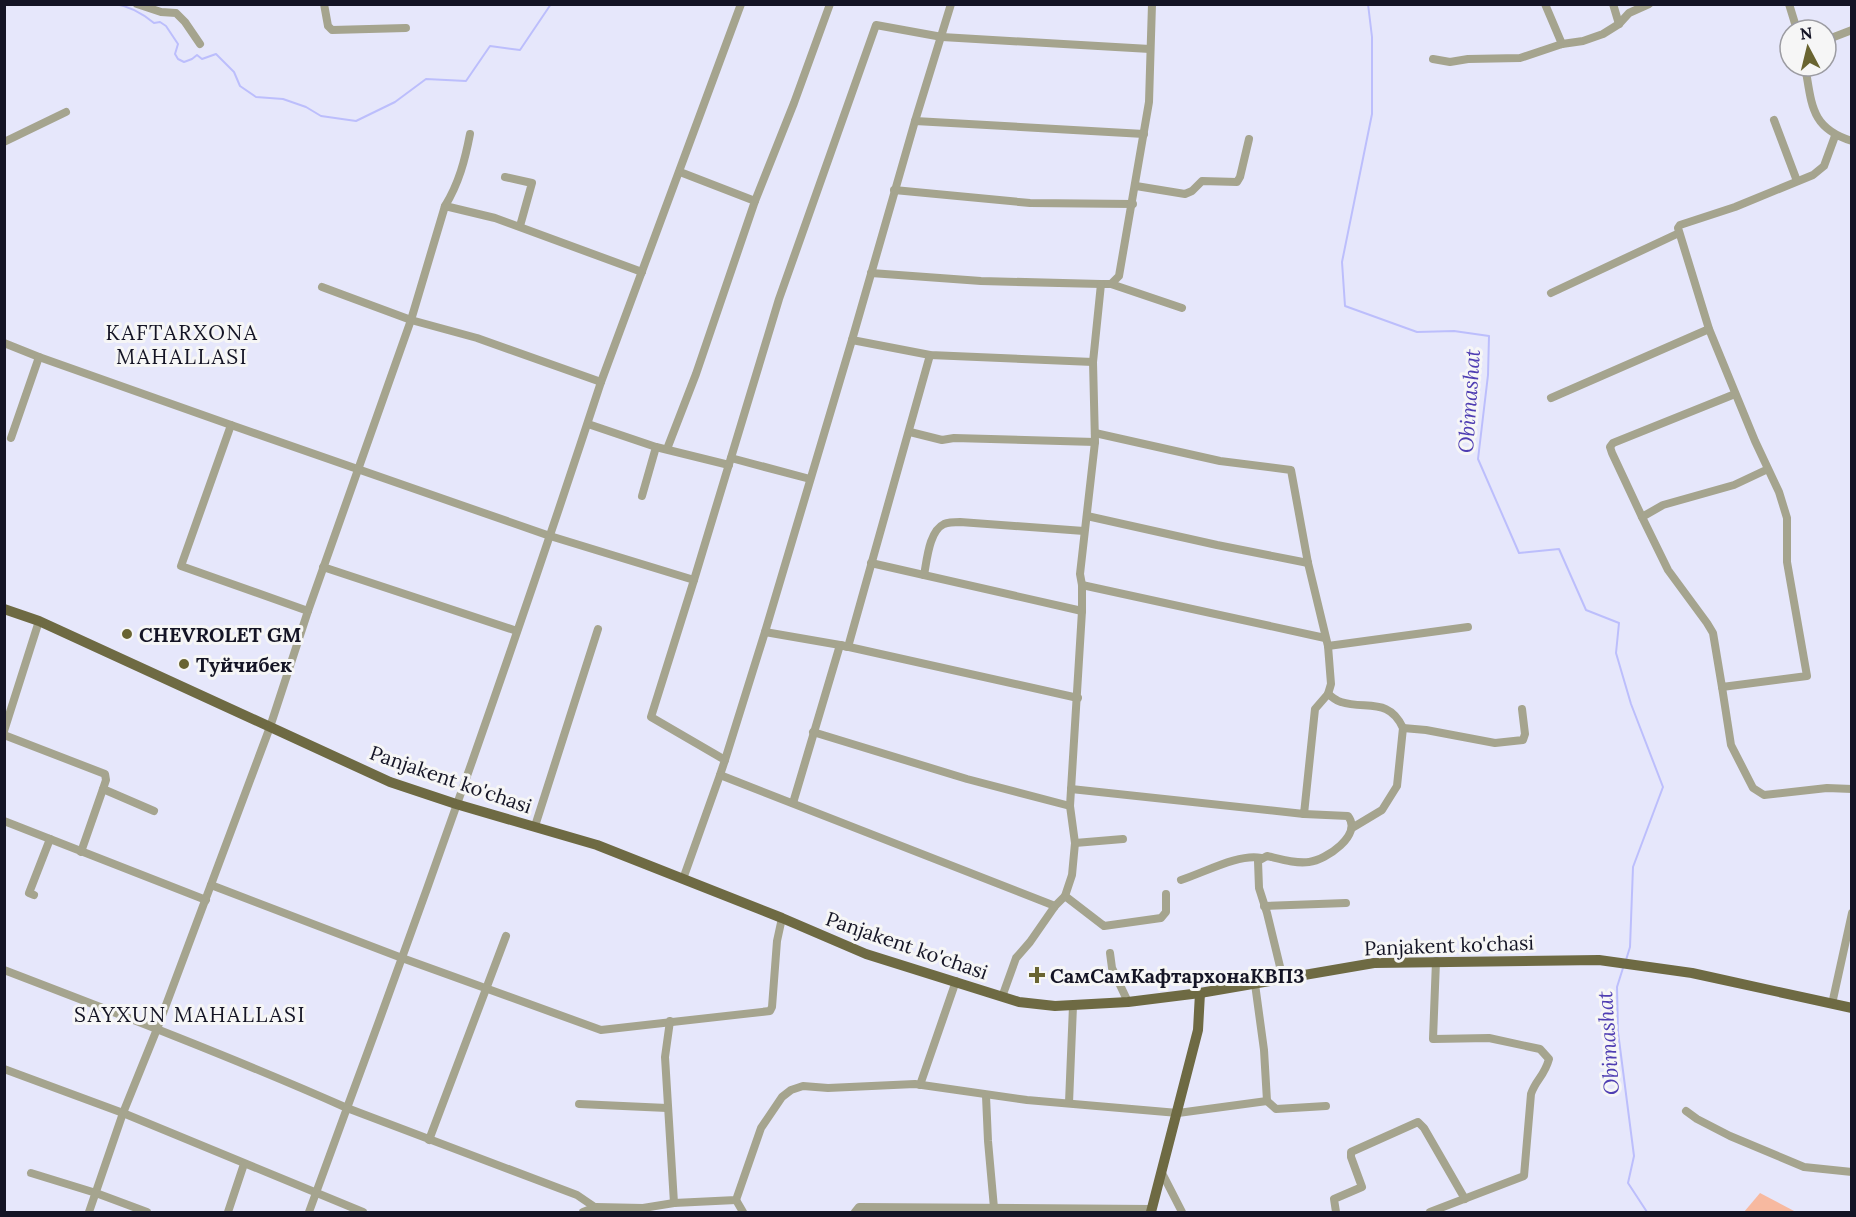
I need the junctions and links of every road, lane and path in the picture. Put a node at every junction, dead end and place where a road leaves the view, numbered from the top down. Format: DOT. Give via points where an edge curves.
graph roads {
  1 [pos="137,4"];
  2 [pos="324,4"];
  3 [pos="741,4"];
  4 [pos="830,4"];
  5 [pos="951,4"];
  6 [pos="1152,4"];
  7 [pos="1545,4"];
  8 [pos="1613,4"];
  9 [pos="1649,4"];
  10 [pos="1619,24"];
  11 [pos="406,28"];
  12 [pos="942,37"];
  13 [pos="200,44"];
  14 [pos="1562,44"];
  15 [pos="1150,49"];
  16 [pos="1433,59"];
  17 [pos="1807,78"];
  18 [pos="66,112"];
  19 [pos="1774,120"];
  20 [pos="915,121"];
  21 [pos="470,134"];
  22 [pos="1144,134"];
  23 [pos="1835,136"];
  24 [pos="1249,139"];
  25 [pos="1851,141"];
  26 [pos="4,142"];
  27 [pos="680,172"];
  28 [pos="505,177"];
  29 [pos="1797,181"];
  30 [pos="1136,186"];
  31 [pos="894,190"];
  32 [pos="755,201"];
  33 [pos="1133,204"];
  34 [pos="445,206"];
  35 [pos="520,226"];
  36 [pos="1679,233"];
  37 [pos="642,272"];
  38 [pos="871,273"];
  39 [pos="1101,284"];
  40 [pos="1111,284"];
  41 [pos="322,287"];
  42 [pos="1551,293"];
  43 [pos="1182,308"];
  44 [pos="411,320"];
  45 [pos="1709,329"];
  46 [pos="852,340"];
  47 [pos="4,343"];
  48 [pos="930,355"];
  49 [pos="39,357"];
  50 [pos="1093,362"];
  51 [pos="601,382"];
  52 [pos="1735,394"];
  53 [pos="1551,398"];
  54 [pos="588,424"];
  55 [pos="231,425"];
  56 [pos="910,432"];
  57 [pos="10,438"];
  58 [pos="1095,438"];
  59 [pos="656,447"];
  60 [pos="667,449"];
  61 [pos="730,461"];
  62 [pos="359,469"];
  63 [pos="1768,469"];
  64 [pos="810,479"];
  65 [pos="642,496"];
  66 [pos="1087,516"];
  67 [pos="1642,517"];
  68 [pos="1084,531"];
  69 [pos="550,536"];
  70 [pos="1308,562"];
  71 [pos="872,563"];
  72 [pos="323,567"];
  73 [pos="924,574"];
  74 [pos="694,580"];
  75 [pos="1082,585"];
  76 [pos="4,609"];
  77 [pos="308,611"];
  78 [pos="1082,611"];
  79 [pos="39,621"];
  80 [pos="1468,627"];
  81 [pos="598,629"];
  82 [pos="518,630"];
  83 [pos="765,632"];
  84 [pos="1327,642"];
  85 [pos="840,645"];
  86 [pos="1722,687"];
  87 [pos="1329,694"];
  88 [pos="1078,698"];
  89 [pos="1522,709"];
  90 [pos="270,726"];
  91 [pos="1403,728"];
  92 [pos="813,732"];
  93 [pos="4,733"];
  94 [pos="725,760"];
  95 [pos="720,775"];
  96 [pos="104,789"];
  97 [pos="1071,789"];
  98 [pos="1851,789"];
  99 [pos="793,803"];
  100 [pos="456,804"];
  101 [pos="1070,806"];
  102 [pos="154,811"];
  103 [pos="1304,814"];
  104 [pos="4,821"];
  105 [pos="535,826"];
  106 [pos="1352,828"];
  107 [pos="50,839"];
  108 [pos="1123,839"];
  109 [pos="1075,843"];
  110 [pos="81,852"];
  111 [pos="1261,858"];
  112 [pos="683,879"];
  113 [pos="1181,880"];
  114 [pos="211,885"];
  115 [pos="1166,894"];
  116 [pos="34,895"];
  117 [pos="1065,896"];
  118 [pos="206,900"];
  119 [pos="1346,903"];
  120 [pos="1055,906"];
  121 [pos="1264,906"];
  122 [pos="1851,914"];
  123 [pos="782,918"];
  124 [pos="506,936"];
  125 [pos="1110,953"];
  126 [pos="402,958"];
  127 [pos="1436,961"];
  128 [pos="4,970"];
  129 [pos="1283,979"];
  130 [pos="956,981"];
  131 [pos="1255,984"];
  132 [pos="486,989"];
  133 [pos="1200,993"];
  134 [pos="1002,997"];
  135 [pos="1128,1002"];
  136 [pos="1832,1004"];
  137 [pos="1073,1006"];
  138 [pos="1851,1008"];
  139 [pos="670,1021"];
  140 [pos="157,1029"];
  141 [pos="4,1068"];
  142 [pos="920,1085"];
  143 [pos="986,1096"];
  144 [pos="1267,1101"];
  145 [pos="1069,1103"];
  146 [pos="579,1104"];
  147 [pos="1326,1106"];
  148 [pos="347,1108"];
  149 [pos="667,1108"];
  150 [pos="1686,1111"];
  151 [pos="123,1113"];
  152 [pos="1178,1113"];
  153 [pos="429,1140"];
  154 [pos="244,1164"];
  155 [pos="1851,1172"];
  156 [pos="31,1173"];
  157 [pos="1162,1173"];
  158 [pos="96,1193"];
  159 [pos="315,1193"];
  160 [pos="1465,1199"];
  161 [pos="736,1200"];
  162 [pos="674,1203"];
  163 [pos="994,1208"];
  164 [pos="598,1210"];
  165 [pos="1152,1211"];
  166 [pos="89,1212"];
  167 [pos="147,1212"];
  168 [pos="228,1212"];
  169 [pos="309,1212"];
  170 [pos="363,1212"];
  171 [pos="583,1212"];
  172 [pos="743,1212"];
  173 [pos="855,1212"];
  174 [pos="1182,1212"];
  175 [pos="1336,1212"];
  176 [pos="1430,1212"];
  1 -- 13 [label="street" via="176,13"];
  2 -- 11 [label="street" via="332,30"];
  3 -- 27 [label="street"];
  4 -- 32 [label="street"];
  5 -- 12 [label="street"];
  6 -- 15 [label="street"];
  7 -- 14 [label="street"];
  8 -- 10 [label="street"];
  9 -- 10 [label="street" via="1629,13"];
  10 -- 14 [label="street" via="1603,34"];
  12 -- 15 [label="street"];
  12 -- 20 [label="street"];
  12 -- 61 [label="street" via="876,25 779,299"];
  14 -- 16 [label="street" via="1520,58 1450,62"];
  15 -- 22 [label="street"];
  17 -- 23 [label="street" via="1817,117"];
  18 -- 26 [label="street"];
  19 -- 29 [label="street"];
  20 -- 22 [label="street"];
  20 -- 31 [label="street"];
  21 -- 34 [label="street" via="465,164"];
  22 -- 30 [label="street"];
  23 -- 25 [label="street"];
  23 -- 29 [label="street" via="1824,166"];
  24 -- 30 [label="street" via="1237,182 1202,181 1185,194"];
  27 -- 32 [label="street"];
  27 -- 37 [label="street"];
  28 -- 35 [label="street" via="532,183"];
  29 -- 36 [label="street" via="1680,225"];
  30 -- 33 [label="street"];
  31 -- 33 [label="street" via="1030,203"];
  31 -- 38 [label="street"];
  32 -- 60 [label="street"];
  33 -- 40 [label="street" via="1119,276"];
  34 -- 35 [label="street"];
  34 -- 44 [label="street"];
  35 -- 37 [label="street"];
  36 -- 42 [label="street"];
  36 -- 45 [label="street"];
  37 -- 51 [label="street"];
  38 -- 39 [label="street"];
  38 -- 46 [label="street"];
  39 -- 40 [label="street"];
  39 -- 50 [label="street"];
  40 -- 43 [label="street"];
  41 -- 44 [label="street"];
  44 -- 51 [label="street" via="477,338"];
  44 -- 62 [label="street"];
  45 -- 52 [label="street"];
  45 -- 53 [label="street"];
  46 -- 48 [label="street"];
  46 -- 64 [label="street"];
  47 -- 49 [label="street"];
  48 -- 50 [label="street"];
  48 -- 56 [label="street"];
  49 -- 55 [label="street"];
  49 -- 57 [label="street"];
  50 -- 58 [label="street"];
  51 -- 54 [label="street"];
  52 -- 63 [label="street"];
  52 -- 67 [label="street" via="1613,443 1612,453"];
  54 -- 59 [label="street"];
  54 -- 69 [label="street"];
  55 -- 62 [label="street"];
  55 -- 77 [label="street" via="181,566"];
  56 -- 58 [label="street" via="942,440"];
  56 -- 71 [label="street"];
  58 -- 66 [label="street"];
  58 -- 70 [label="street" via="1291,470"];
  59 -- 60 [label="street"];
  59 -- 65 [label="street"];
  60 -- 61 [label="street"];
  61 -- 64 [label="street"];
  61 -- 74 [label="street"];
  62 -- 69 [label="street"];
  62 -- 72 [label="street"];
  63 -- 67 [label="street"];
  63 -- 86 [label="street" via="1787,518 1787,562 1807,676"];
  64 -- 83 [label="street"];
  66 -- 68 [label="street"];
  66 -- 70 [label="street"];
  67 -- 86 [label="street" via="1668,570 1713,633"];
  68 -- 73 [label="street" via="946,523 934,536"];
  68 -- 75 [label="street"];
  69 -- 74 [label="street"];
  69 -- 82 [label="street"];
  70 -- 84 [label="street"];
  71 -- 73 [label="street"];
  71 -- 85 [label="street" via="848,646"];
  72 -- 77 [label="street"];
  72 -- 82 [label="street"];
  73 -- 78 [label="street"];
  74 -- 94 [label="street" via="651,717"];
  75 -- 78 [label="street"];
  75 -- 84 [label="street"];
  76 -- 79 [label="main road, Panjakent ko'chasi"];
  77 -- 90 [label="street"];
  78 -- 88 [label="street"];
  79 -- 90 [label="main road, Panjakent ko'chasi"];
  79 -- 93 [label="street"];
  80 -- 84 [label="street"];
  81 -- 105 [label="street"];
  82 -- 100 [label="street"];
  83 -- 85 [label="street"];
  83 -- 94 [label="street"];
  84 -- 87 [label="street"];
  85 -- 88 [label="street"];
  85 -- 92 [label="street"];
  86 -- 98 [label="street" via="1731,745 1753,788 1764,795"];
  87 -- 91 [label="street" via="1341,702 1386,707"];
  87 -- 103 [label="street" via="1315,709"];
  88 -- 97 [label="street"];
  89 -- 91 [label="street" via="1526,734 1523,740 1495,743"];
  90 -- 100 [label="main road, Panjakent ko'chasi" via="390,782"];
  90 -- 114 [label="street"];
  91 -- 106 [label="street" via="1397,786 1382,810"];
  92 -- 99 [label="street"];
  92 -- 101 [label="street"];
  93 -- 96 [label="street" via="105,774"];
  94 -- 95 [label="street"];
  95 -- 99 [label="street"];
  95 -- 112 [label="street"];
  96 -- 102 [label="street"];
  96 -- 110 [label="street"];
  97 -- 101 [label="street"];
  97 -- 103 [label="street"];
  99 -- 120 [label="street"];
  100 -- 105 [label="main road, Panjakent ko'chasi"];
  100 -- 126 [label="street"];
  101 -- 109 [label="street"];
  103 -- 106 [label="street" via="1348,816"];
  104 -- 107 [label="street"];
  105 -- 112 [label="main road, Panjakent ko'chasi" via="597,845"];
  106 -- 111 [label="street" via="1348,839 1321,860 1308,863"];
  107 -- 110 [label="street"];
  107 -- 116 [label="street" via="29,893"];
  108 -- 109 [label="street"];
  109 -- 117 [label="street"];
  110 -- 118 [label="street"];
  111 -- 113 [label="street" via="1237,858"];
  111 -- 121 [label="street" via="1257,864"];
  112 -- 123 [label="main road, Panjakent ko'chasi"];
  114 -- 118 [label="street"];
  114 -- 126 [label="street"];
  115 -- 117 [label="street" via="1166,912 1161,918 1104,926"];
  117 -- 120 [label="street"];
  118 -- 140 [label="street"];
  119 -- 121 [label="street"];
  120 -- 134 [label="street" via="1016,958"];
  121 -- 129 [label="street"];
  122 -- 136 [label="street"];
  123 -- 130 [label="main road, Panjakent ko'chasi" via="867,954"];
  123 -- 139 [label="street" via="770,1011"];
  124 -- 132 [label="street"];
  125 -- 135 [label="street" via="1112,968"];
  126 -- 132 [label="street"];
  126 -- 148 [label="street"];
  127 -- 129 [label="main road, Panjakent ko'chasi" via="1374,963"];
  127 -- 136 [label="main road, Panjakent ko'chasi" via="1599,960 1692,973"];
  127 -- 160 [label="street" via="1432,1039 1489,1038 1540,1049 1549,1059 1531,1094 1524,1176"];
  128 -- 140 [label="street"];
  129 -- 131 [label="main road, Panjakent ko'chasi"];
  130 -- 134 [label="main road, Panjakent ko'chasi"];
  130 -- 142 [label="street"];
  131 -- 133 [label="main road, Panjakent ko'chasi"];
  131 -- 144 [label="street"];
  132 -- 139 [label="street" via="601,1030"];
  132 -- 153 [label="street"];
  133 -- 135 [label="main road, Panjakent ko'chasi"];
  133 -- 152 [label="main road" via="1198,1030"];
  134 -- 137 [label="main road, Panjakent ko'chasi" via="1036,1005"];
  135 -- 137 [label="main road, Panjakent ko'chasi"];
  136 -- 138 [label="main road, Panjakent ko'chasi"];
  137 -- 145 [label="street"];
  139 -- 149 [label="street" via="665,1056"];
  140 -- 148 [label="street"];
  140 -- 151 [label="street"];
  141 -- 151 [label="street"];
  142 -- 143 [label="street"];
  142 -- 161 [label="street" via="804,1086 791,1090 761,1128"];
  143 -- 145 [label="street"];
  143 -- 163 [label="street"];
  144 -- 147 [label="street" via="1276,1109"];
  144 -- 152 [label="street"];
  145 -- 152 [label="street"];
  146 -- 149 [label="street"];
  148 -- 153 [label="street"];
  148 -- 159 [label="street"];
  149 -- 162 [label="street"];
  150 -- 155 [label="street" via="1730,1136 1804,1167"];
  151 -- 154 [label="street"];
  151 -- 158 [label="street"];
  152 -- 157 [label="main road"];
  153 -- 164 [label="street" via="577,1195"];
  154 -- 159 [label="street"];
  154 -- 168 [label="street"];
  156 -- 158 [label="street"];
  157 -- 165 [label="main road"];
  157 -- 174 [label="street"];
  158 -- 166 [label="street"];
  158 -- 167 [label="street"];
  159 -- 169 [label="street"];
  159 -- 170 [label="street"];
  160 -- 175 [label="street" via="1418,1122 1351,1152 1362,1187 1334,1199"];
  160 -- 176 [label="street"];
  161 -- 162 [label="street"];
  161 -- 172 [label="street"];
  162 -- 164 [label="street"];
  163 -- 165 [label="street"];
  163 -- 173 [label="street" via="859,1207"];
  164 -- 171 [label="street"];
}
